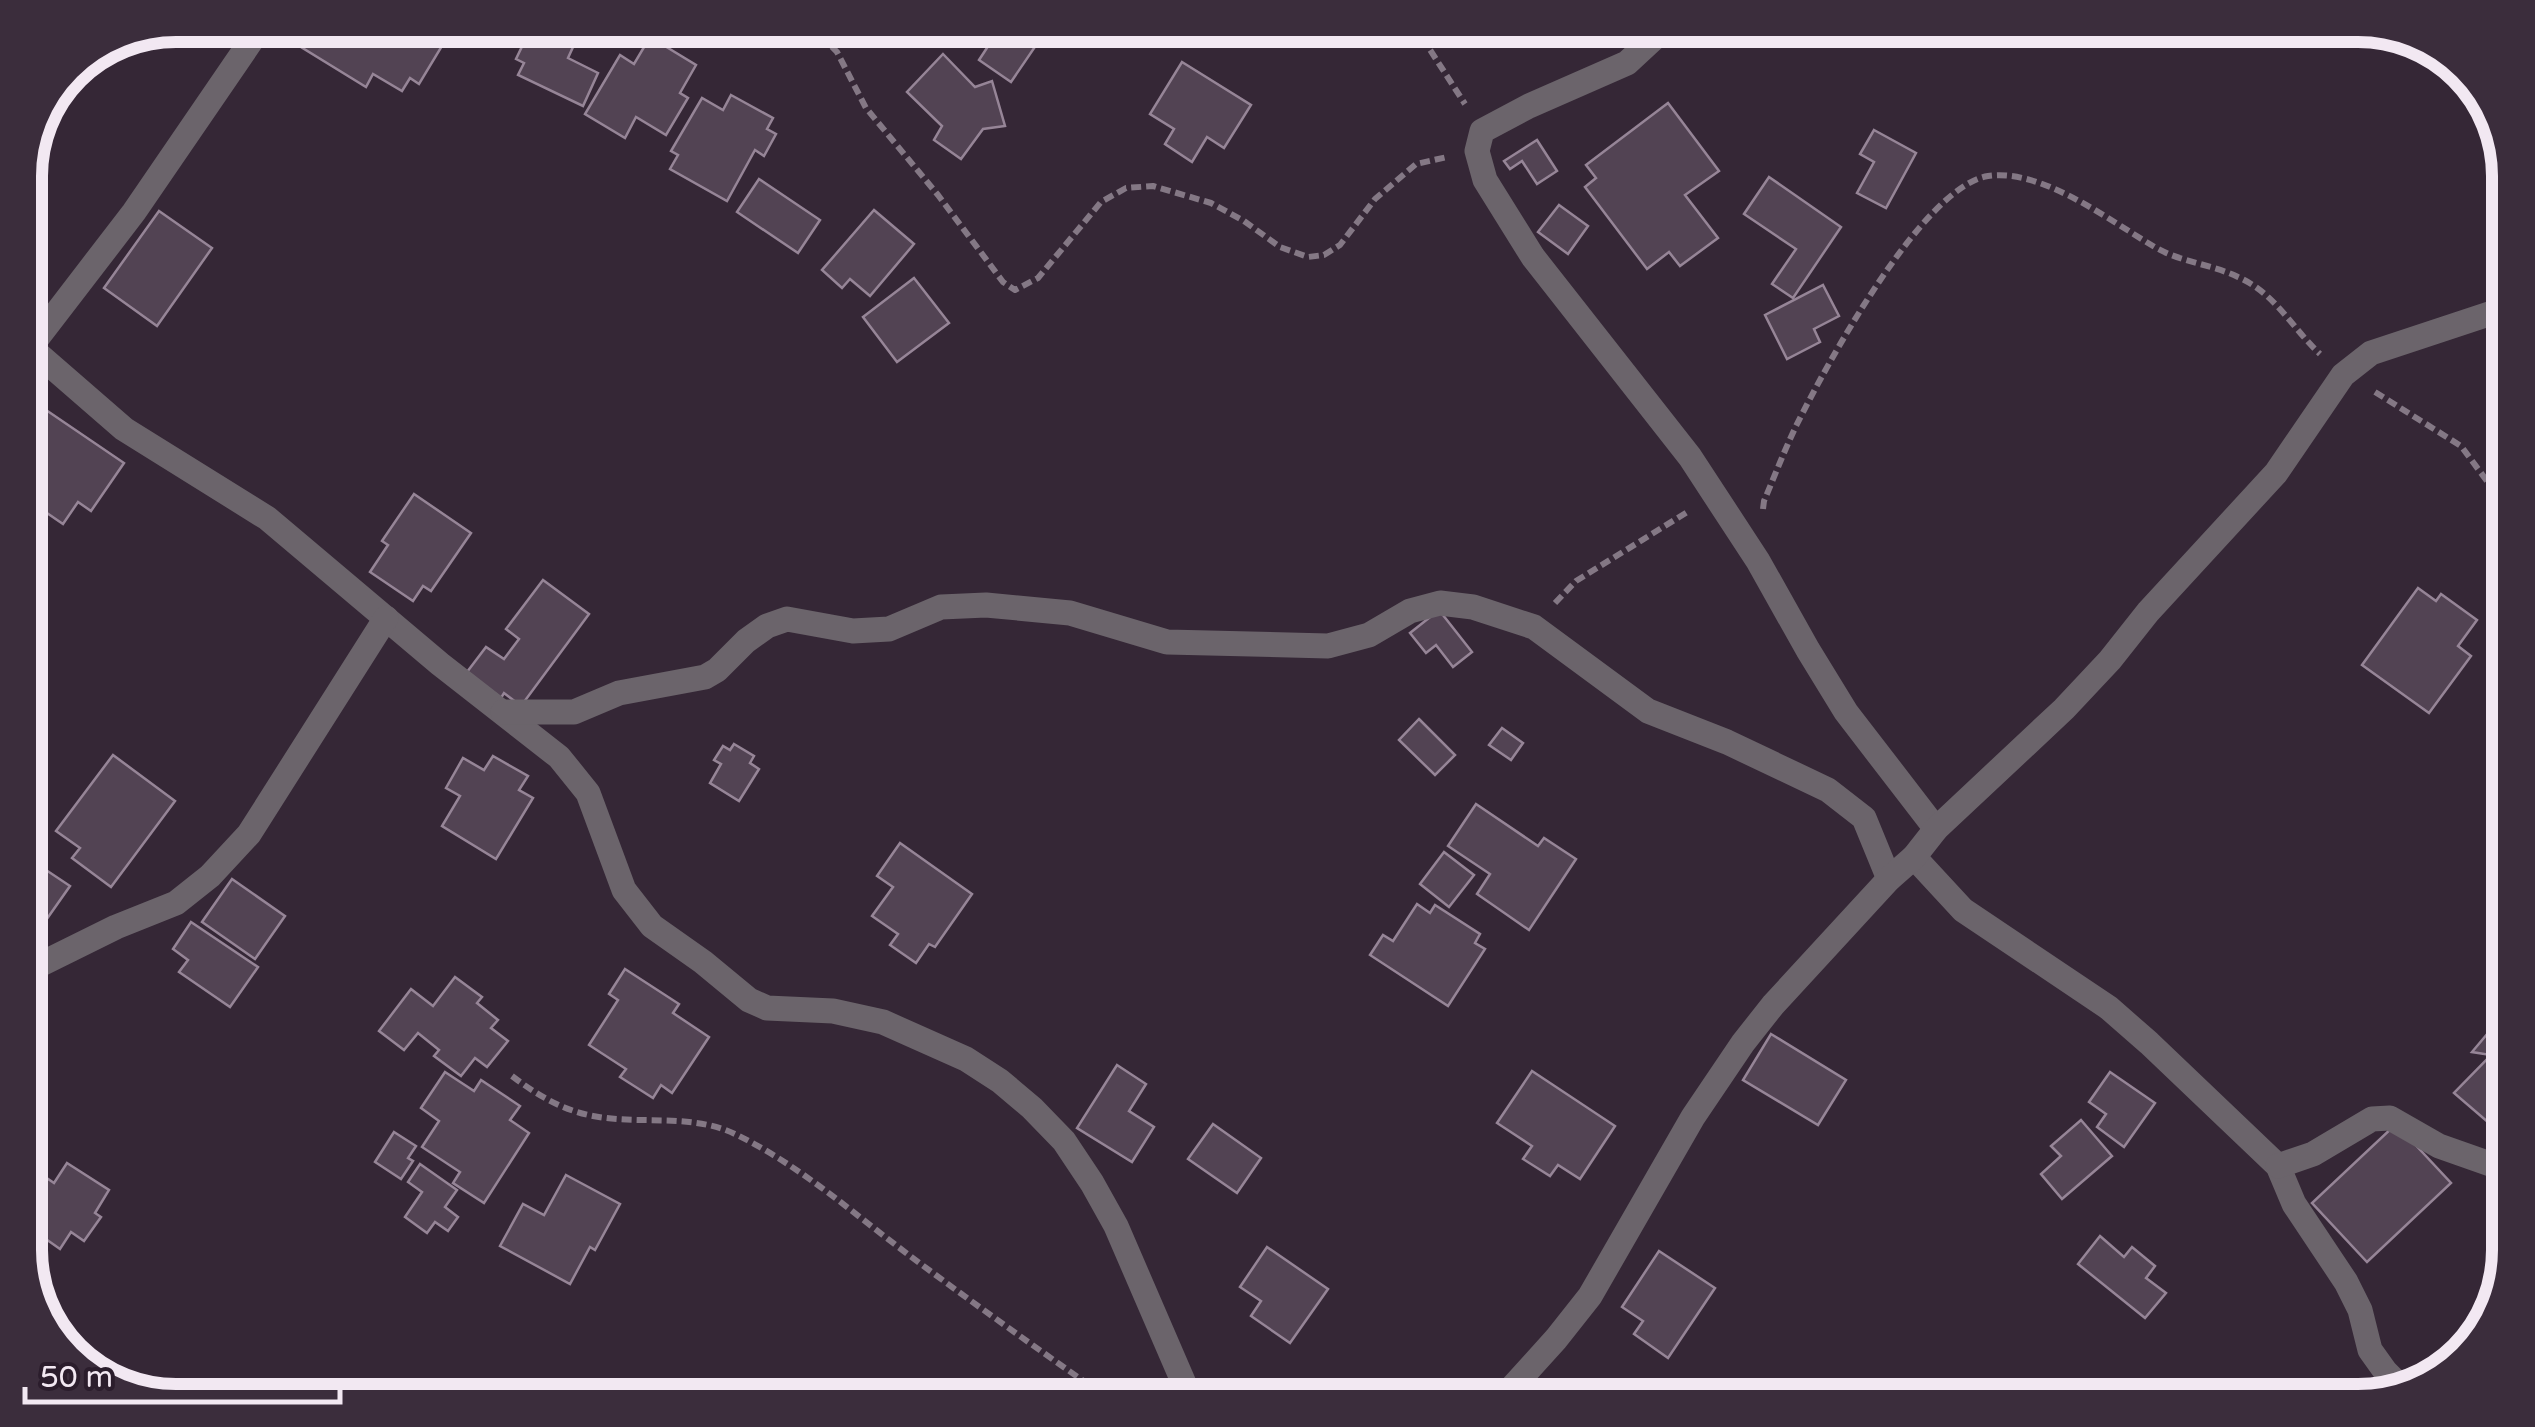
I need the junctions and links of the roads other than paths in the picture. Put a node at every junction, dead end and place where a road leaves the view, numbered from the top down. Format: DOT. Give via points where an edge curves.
graph roads {
  1 [pos="250,43"];
  2 [pos="1649,43"];
  3 [pos="2492,313"];
  4 [pos="43,328"];
  5 [pos="43,362"];
  6 [pos="386,618"];
  7 [pos="503,712"];
  8 [pos="1936,829"];
  9 [pos="1914,857"];
  10 [pos="1889,880"];
  11 [pos="43,963"];
  12 [pos="2492,1165"];
  13 [pos="2278,1166"];
  14 [pos="2394,1380"];
  15 [pos="1183,1384"];
  16 [pos="1515,1384"];
  1 -- 4 [label="street" via="134,212"];
  2 -- 8 [label="street" via="1627,63 1528,106 1480,141 1485,180 1533,256 1690,456 1846,712"];
  3 -- 8 [label="street" via="2371,353 2343,374 2276,473 2110,660"];
  5 -- 6 [label="street" via="124,430 268,518"];
  6 -- 7 [label="street"];
  6 -- 11 [label="street" via="249,834 210,876 176,902"];
  7 -- 10 [label="street" via="574,712 619,692 704,676 766,626 787,619 852,631 888,628 941,606 986,605 1070,613 1168,642 1328,646 1368,636 1410,611 1440,603 1473,606 1534,626 1648,711 1828,790 1864,818"];
  7 -- 15 [label="street" via="559,757 588,793 624,890 652,926 767,1008 884,1022 966,1060 1000,1081 1064,1140 1116,1226"];
  8 -- 9 [label="street"];
  9 -- 10 [label="street"];
  9 -- 13 [label="street" via="1963,910 2109,1008"];
  10 -- 16 [label="street" via="1743,1043 1693,1116 1590,1296"];
  12 -- 13 [label="street" via="2439,1146 2390,1118 2372,1119"];
  13 -- 14 [label="street" via="2294,1204 2346,1282 2370,1350"];
}
